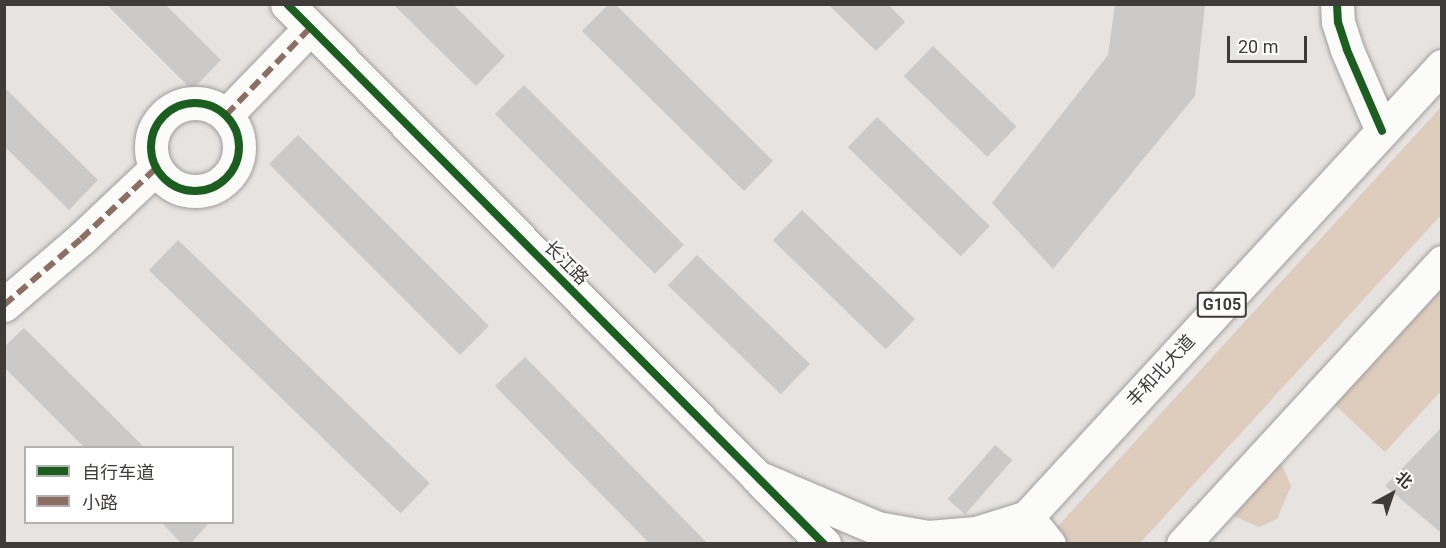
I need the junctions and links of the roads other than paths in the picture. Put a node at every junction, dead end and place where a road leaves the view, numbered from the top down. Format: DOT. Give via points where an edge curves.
graph roads {
  1 [pos="287,4"];
  2 [pos="1337,4"];
  3 [pos="310,28"];
  4 [pos="1442,66"];
  5 [pos="226,115"];
  6 [pos="1382,131"];
  7 [pos="156,168"];
  8 [pos="1442,262"];
  9 [pos="4,305"];
  10 [pos="757,477"];
  11 [pos="1027,517"];
  12 [pos="820,540"];
  13 [pos="1002,543"];
  14 [pos="1048,543"];
  15 [pos="1183,543"];
  1 -- 3 [label="main road, 长江路"];
  2 -- 6 [label="main road" via="1347,50"];
  3 -- 5 [label="main road"];
  3 -- 10 [label="main road, 长江路"];
  4 -- 6 [label="main road, 丰和北大道 / G105"];
  5 -- 7 [label="main road" via="215,107 188,103 163,116 151,141"];
  5 -- 7 [label="main road" via="239,142 238,158 222,183 193,192 165,180"];
  6 -- 11 [label="main road, 丰和北大道 / G105"];
  7 -- 9 [label="main road"];
  8 -- 15 [label="main road"];
  10 -- 11 [label="main road" via="877,528 928,537 976,533"];
  10 -- 12 [label="main road, 长江路"];
  11 -- 13 [label="main road, 丰和北大道 / G105"];
  11 -- 14 [label="main road"];
}
